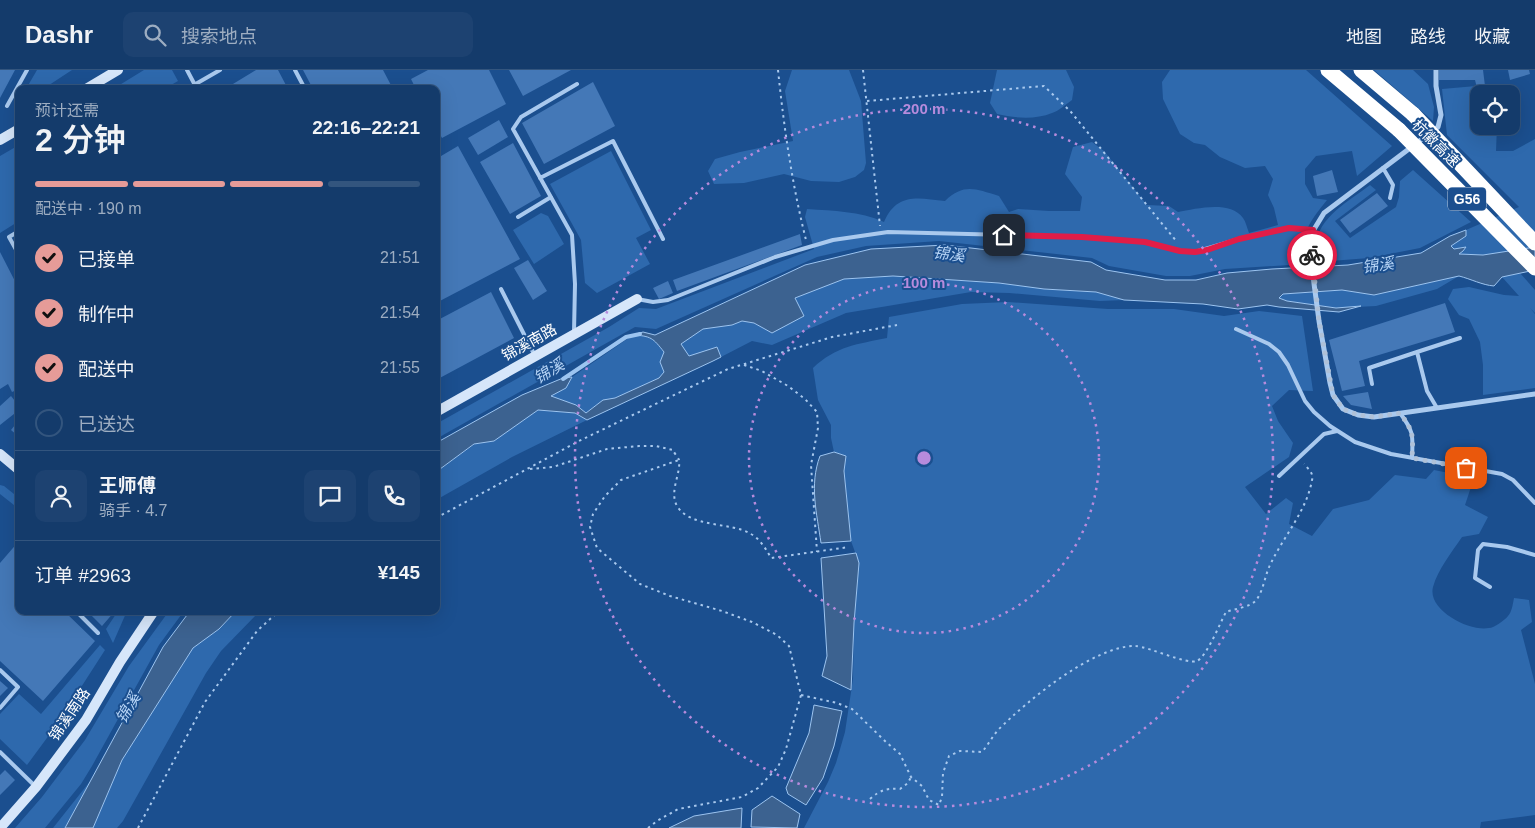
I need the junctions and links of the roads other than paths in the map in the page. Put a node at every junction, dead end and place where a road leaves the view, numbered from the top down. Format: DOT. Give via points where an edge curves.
graph roads {
  1 [pos="27,70"];
  2 [pos="118,70"];
  3 [pos="187,70"];
  4 [pos="220,70"];
  5 [pos="295,70"];
  6 [pos="1328,70"];
  7 [pos="1361,70"];
  8 [pos="1436,70"];
  9 [pos="577,84"];
  10 [pos="19,85"];
  11 [pos="93,85"];
  12 [pos="195,85"];
  13 [pos="199,85"];
  14 [pos="303,85"];
  15 [pos="15,92"];
  16 [pos="7,106"];
  17 [pos="15,131"];
  18 [pos="0,140"];
  19 [pos="1383,167"];
  20 [pos="540,178"];
  21 [pos="551,197"];
  22 [pos="1390,198"];
  23 [pos="518,217"];
  24 [pos="1313,230"];
  25 [pos="15,233"];
  26 [pos="662,239"];
  27 [pos="1535,243"];
  28 [pos="15,248"];
  29 [pos="1535,268"];
  30 [pos="501,289"];
  31 [pos="637,299"];
  32 [pos="1236,329"];
  33 [pos="574,334"];
  34 [pos="1460,338"];
  35 [pos="1417,352"];
  36 [pos="535,356"];
  37 [pos="1372,384"];
  38 [pos="1535,394"];
  39 [pos="1437,408"];
  40 [pos="440,410"];
  41 [pos="1400,413"];
  42 [pos="1337,430"];
  43 [pos="0,454"];
  44 [pos="1412,458"];
  45 [pos="15,467"];
  46 [pos="1278,476"];
  47 [pos="1535,503"];
  48 [pos="1535,555"];
  49 [pos="1490,587"];
  50 [pos="80,615"];
  51 [pos="151,615"];
  52 [pos="98,633"];
  53 [pos="0,670"];
  54 [pos="0,708"];
  55 [pos="0,752"];
  56 [pos="36,787"];
  57 [pos="0,828"];
  1 -- 10 [label="lane"];
  2 -- 11 [label="street"];
  3 -- 12 [label="lane"];
  4 -- 13 [label="lane"];
  5 -- 14 [label="lane"];
  6 -- 29 [label="highway, 杭徽高速 / G56, bridge" via="1399,130"];
  7 -- 27 [label="highway, 杭徽高速 / G56, bridge" via="1413,114"];
  8 -- 19 [label="street" via="1441,116 1438,127"];
  9 -- 20 [label="lane" via="520,117 513,130"];
  15 -- 16 [label="lane"];
  17 -- 18 [label="street"];
  19 -- 22 [label="lane" via="1392,185"];
  19 -- 24 [label="street" via="1324,213"];
  20 -- 21 [label="lane"];
  20 -- 26 [label="lane" via="612,141"];
  21 -- 23 [label="lane"];
  21 -- 33 [label="lane" via="572,235 576,284"];
  24 -- 31 [label="lane" via="1289,228 1195,252 1145,242 1082,237 881,233 833,240 775,257 668,300"];
  24 -- 41 [label="street" via="1311,261 1333,395 1343,409 1358,415 1374,417"];
  25 -- 28 [label="lane" via="9,237"];
  30 -- 36 [label="lane"];
  31 -- 33 [label="street, 锦溪南路"];
  32 -- 42 [label="lane" via="1279,352 1305,401"];
  33 -- 36 [label="street, 锦溪南路"];
  34 -- 35 [label="lane"];
  35 -- 37 [label="lane" via="1369,368"];
  35 -- 39 [label="lane" via="1427,391"];
  36 -- 40 [label="street, 锦溪南路"];
  38 -- 39 [label="street"];
  39 -- 41 [label="street"];
  41 -- 44 [label="lane" via="1413,435"];
  42 -- 44 [label="lane" via="1355,442"];
  42 -- 46 [label="lane" via="1324,434"];
  43 -- 45 [label="street"];
  44 -- 47 [label="lane" via="1502,474 1513,480"];
  48 -- 49 [label="lane" via="1483,544 1478,550 1475,578"];
  50 -- 52 [label="lane"];
  51 -- 56 [label="street, 锦溪南路" via="86,720"];
  53 -- 54 [label="lane" via="18,687"];
  55 -- 56 [label="lane"];
  56 -- 57 [label="street, 锦溪南路"];
}
